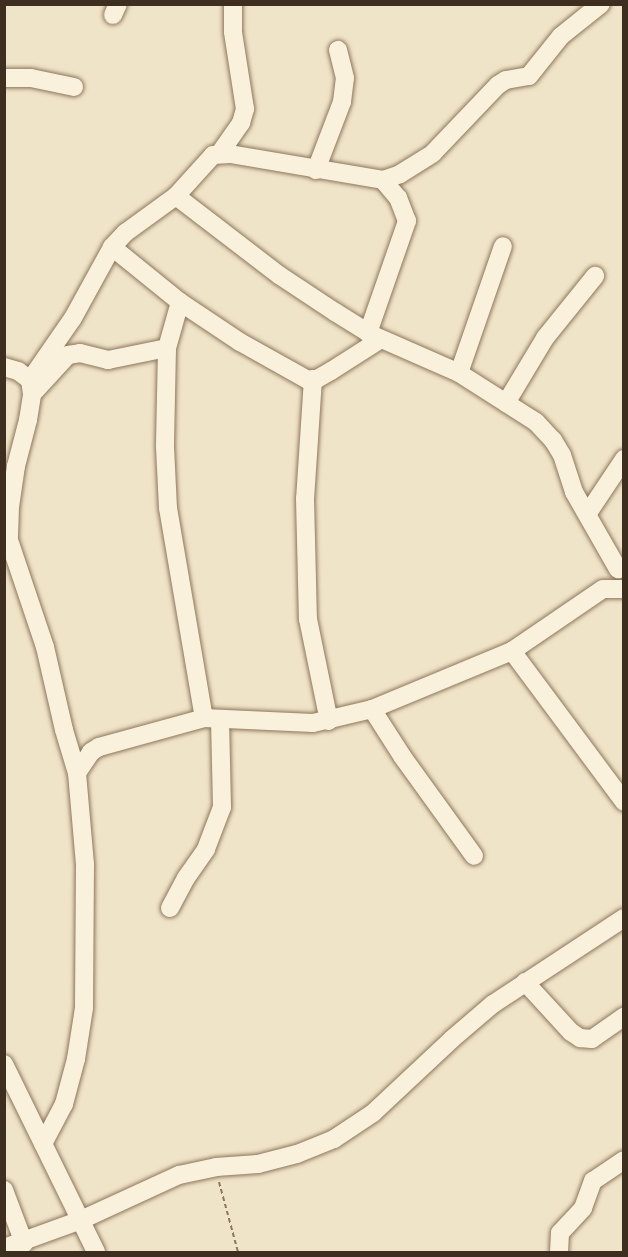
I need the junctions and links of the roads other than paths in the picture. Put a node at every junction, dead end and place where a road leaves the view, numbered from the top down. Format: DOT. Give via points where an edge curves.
graph roads {
  1 [pos="233,4"];
  2 [pos="601,4"];
  3 [pos="338,50"];
  4 [pos="4,78"];
  5 [pos="74,87"];
  6 [pos="220,153"];
  7 [pos="316,170"];
  8 [pos="383,180"];
  9 [pos="176,196"];
  10 [pos="503,246"];
  11 [pos="112,247"];
  12 [pos="595,276"];
  13 [pos="180,302"];
  14 [pos="375,336"];
  15 [pos="167,348"];
  16 [pos="4,367"];
  17 [pos="459,373"];
  18 [pos="313,379"];
  19 [pos="31,387"];
  20 [pos="507,403"];
  21 [pos="624,459"];
  22 [pos="588,513"];
  23 [pos="7,542"];
  24 [pos="621,567"];
  25 [pos="624,589"];
  26 [pos="603,590"];
  27 [pos="512,651"];
  28 [pos="372,709"];
  29 [pos="212,718"];
  30 [pos="328,721"];
  31 [pos="77,773"];
  32 [pos="624,802"];
  33 [pos="474,856"];
  34 [pos="170,908"];
  35 [pos="624,918"];
  36 [pos="525,982"];
  37 [pos="623,1019"];
  38 [pos="4,1064"];
  39 [pos="43,1144"];
  40 [pos="624,1160"];
  41 [pos="4,1190"];
  42 [pos="81,1220"];
  43 [pos="24,1243"];
  44 [pos="4,1248"];
  45 [pos="96,1252"];
  46 [pos="559,1252"];
  1 -- 6 [label="street" via="233,32 245,109 241,123"];
  2 -- 8 [label="street" via="561,36 529,76 498,85 433,153"];
  3 -- 7 [label="street" via="345,78 342,102"];
  4 -- 5 [label="street" via="31,78"];
  6 -- 7 [label="street"];
  6 -- 9 [label="street"];
  7 -- 8 [label="street"];
  8 -- 14 [label="street" via="398,198 407,221"];
  9 -- 11 [label="street"];
  9 -- 14 [label="street" via="279,274"];
  10 -- 17 [label="street"];
  11 -- 13 [label="street"];
  11 -- 19 [label="street"];
  12 -- 20 [label="street" via="545,338"];
  13 -- 15 [label="street"];
  13 -- 18 [label="street" via="298,376"];
  14 -- 17 [label="street"];
  14 -- 18 [label="street" via="331,371"];
  15 -- 19 [label="street" via="108,360 80,353 68,355"];
  15 -- 29 [label="street" via="168,508"];
  16 -- 19 [label="street" via="18,371"];
  17 -- 20 [label="street"];
  18 -- 30 [label="street" via="305,500 308,619"];
  19 -- 23 [label="street" via="28,420 15,466"];
  20 -- 22 [label="street" via="536,422 553,440 574,492"];
  21 -- 22 [label="street"];
  22 -- 24 [label="street"];
  23 -- 31 [label="street" via="45,647"];
  24 -- 26 [label="street"];
  25 -- 26 [label="street"];
  26 -- 27 [label="street"];
  27 -- 28 [label="street"];
  27 -- 32 [label="street"];
  28 -- 30 [label="street"];
  28 -- 33 [label="street"];
  29 -- 30 [label="street" via="284,723"];
  29 -- 31 [label="street" via="99,747"];
  29 -- 34 [label="street" via="222,807 206,849"];
  31 -- 39 [label="street" via="85,864 84,1008 64,1104"];
  35 -- 36 [label="street"];
  36 -- 37 [label="street" via="580,1038 592,1038"];
  36 -- 42 [label="street" via="452,1039 373,1113 334,1139 258,1164 179,1175"];
  38 -- 39 [label="street"];
  39 -- 42 [label="street"];
  40 -- 46 [label="street" via="594,1181 583,1208 560,1233"];
  41 -- 43 [label="street"];
  42 -- 43 [label="street"];
  42 -- 45 [label="street"];
  43 -- 44 [label="street"];
}
